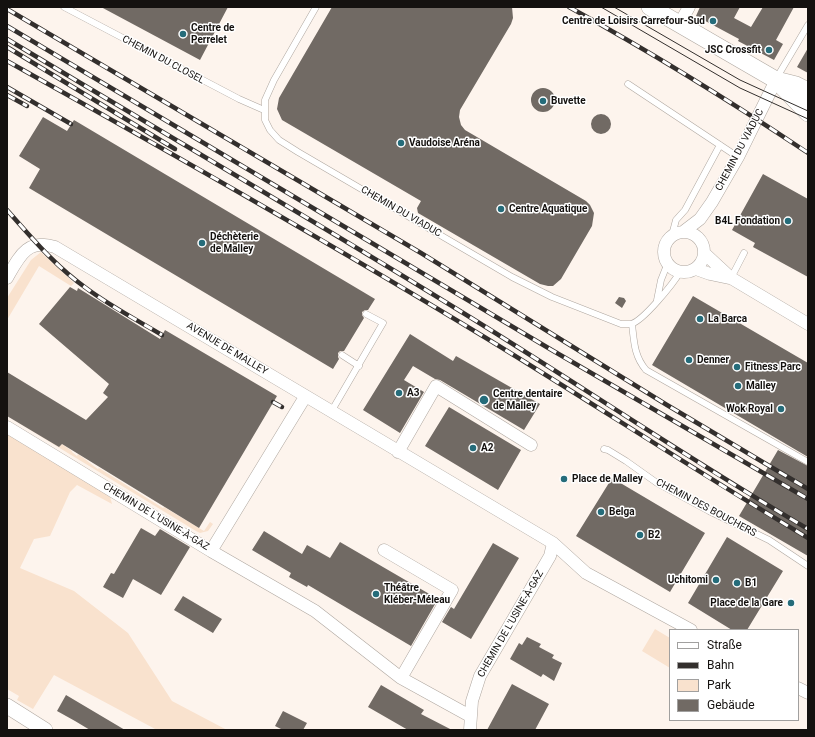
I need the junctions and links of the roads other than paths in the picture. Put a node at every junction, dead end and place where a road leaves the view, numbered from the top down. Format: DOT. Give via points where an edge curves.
graph roads {
  1 [pos="64,7"];
  2 [pos="316,7"];
  3 [pos="650,7"];
  4 [pos="689,7"];
  5 [pos="680,23"];
  6 [pos="808,25"];
  7 [pos="776,80"];
  8 [pos="628,84"];
  9 [pos="808,92"];
  10 [pos="264,110"];
  11 [pos="808,113"];
  12 [pos="720,145"];
  13 [pos="738,157"];
  14 [pos="700,219"];
  15 [pos="678,234"];
  16 [pos="700,241"];
  17 [pos="704,253"];
  18 [pos="744,253"];
  19 [pos="667,265"];
  20 [pos="696,268"];
  21 [pos="680,272"];
  22 [pos="7,278"];
  23 [pos="731,278"];
  24 [pos="657,300"];
  25 [pos="366,314"];
  26 [pos="632,324"];
  27 [pos="808,324"];
  28 [pos="342,355"];
  29 [pos="358,366"];
  30 [pos="305,397"];
  31 [pos="331,412"];
  32 [pos="7,427"];
  33 [pos="532,445"];
  34 [pos="604,449"];
  35 [pos="398,452"];
  36 [pos="808,462"];
  37 [pos="553,543"];
  38 [pos="384,550"];
  39 [pos="211,551"];
  40 [pos="808,566"];
  41 [pos="689,629"];
  42 [pos="401,678"];
  43 [pos="799,688"];
  44 [pos="808,693"];
  45 [pos="7,706"];
  46 [pos="470,716"];
  47 [pos="45,730"];
  48 [pos="470,730"];
  1 -- 10 [label="lane, CHEMIN DU CLOSEL" via="234,97"];
  2 -- 10 [label="lane, CHEMIN DU VIADUC" via="268,91"];
  3 -- 5 [label="main road"];
  4 -- 5 [label="street"];
  5 -- 7 [label="main road"];
  6 -- 7 [label="lane"];
  7 -- 9 [label="main road" via="796,85"];
  7 -- 11 [label="main road"];
  7 -- 13 [label="street, CHEMIN DU VIADUC"];
  8 -- 12 [label="lane"];
  10 -- 26 [label="lane, CHEMIN DU VIADUC" via="270,130 279,140 505,273 552,297 621,324"];
  12 -- 13 [label="lane"];
  12 -- 15 [label="lane" via="685,210 676,220"];
  13 -- 14 [label="street, CHEMIN DU VIADUC"];
  14 -- 15 [label="street, CHEMIN DU VIADUC"];
  14 -- 16 [label="street"];
  15 -- 16 [label="street" via="690,233"];
  15 -- 19 [label="street" via="665,244 663,249"];
  16 -- 17 [label="street"];
  17 -- 20 [label="street"];
  17 -- 23 [label="street"];
  18 -- 23 [label="lane"];
  19 -- 21 [label="street"];
  19 -- 24 [label="lane"];
  20 -- 21 [label="street" via="686,273"];
  20 -- 23 [label="street"];
  21 -- 24 [label="lane"];
  22 -- 30 [label="street, AVENUE DE MALLEY" via="17,261 31,247 37,244 55,247"];
  23 -- 27 [label="street"];
  24 -- 26 [label="lane" via="646,314"];
  25 -- 29 [label="lane" via="383,323"];
  26 -- 36 [label="lane" via="636,353 646,370"];
  28 -- 29 [label="lane"];
  29 -- 31 [label="lane"];
  30 -- 31 [label="street, AVENUE DE MALLEY"];
  30 -- 39 [label="street, CHEMIN DE L'USINE-À-GAZ"];
  31 -- 35 [label="street, AVENUE DE MALLEY"];
  32 -- 39 [label="street, CHEMIN DE L'USINE-À-GAZ"];
  33 -- 35 [label="street" via="436,386"];
  34 -- 40 [label="lane, CHEMIN DES BOUCHERS" via="657,483 769,540"];
  35 -- 37 [label="street, AVENUE DE MALLEY"];
  37 -- 41 [label="street, AVENUE DE MALLEY" via="586,573"];
  37 -- 46 [label="street, CHEMIN DE L'USINE-À-GAZ" via="550,556 480,676"];
  38 -- 42 [label="street" via="452,590"];
  39 -- 42 [label="street" via="315,611"];
  42 -- 46 [label="street"];
  43 -- 44 [label="street"];
  45 -- 47 [label="street"];
  46 -- 48 [label="street, CHEMIN DE L'USINE-À-GAZ"];
}
